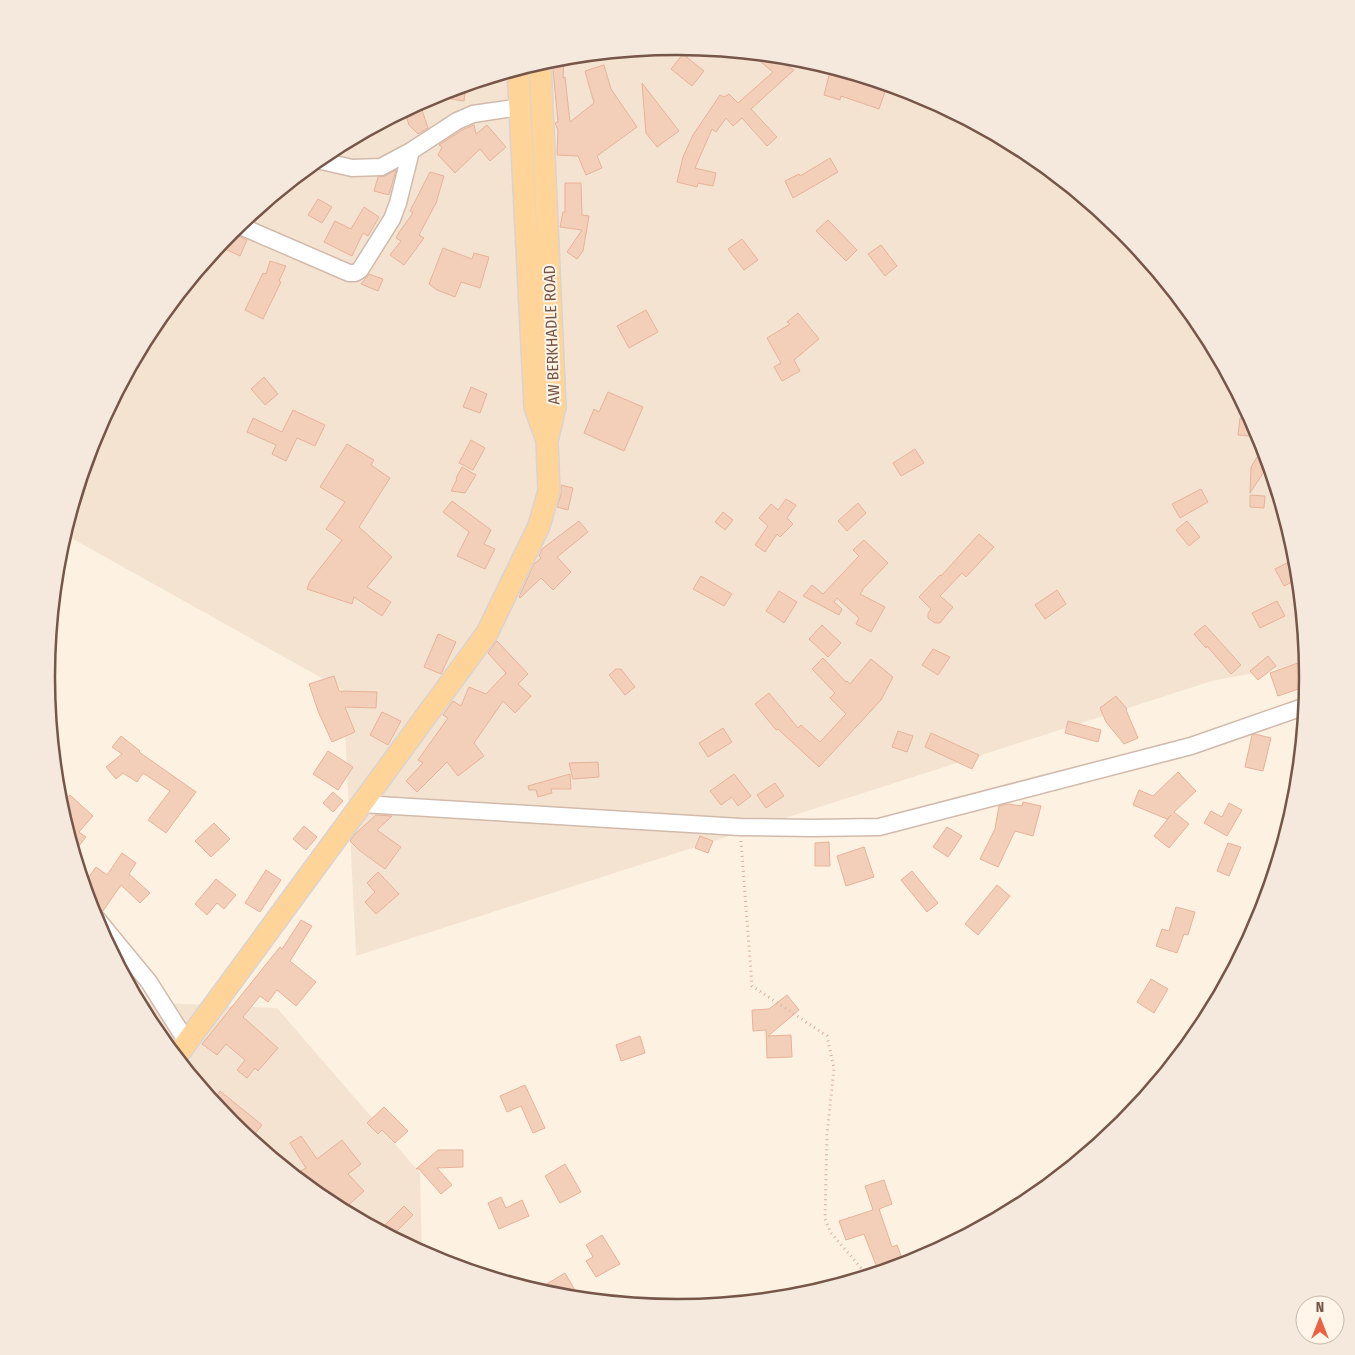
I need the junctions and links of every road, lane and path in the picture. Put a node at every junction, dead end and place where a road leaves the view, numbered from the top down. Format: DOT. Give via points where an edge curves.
graph roads {
  1 [pos="540,71"];
  2 [pos="518,75"];
  3 [pos="520,107"];
  4 [pos="411,151"];
  5 [pos="328,163"];
  6 [pos="246,229"];
  7 [pos="547,442"];
  8 [pos="1299,708"];
  9 [pos="362,804"];
  10 [pos="740,827"];
  11 [pos="111,936"];
  12 [pos="182,1049"];
  13 [pos="864,1271"];
  1 -- 7 [label="main road, AW BERKHADLE ROAD" via="555,407"];
  2 -- 3 [label="main road, AW BERKHADLE ROAD"];
  3 -- 4 [label="street" via="473,114 456,121"];
  3 -- 7 [label="main road, AW BERKHADLE ROAD" via="535,408"];
  4 -- 5 [label="street" via="381,167 352,168"];
  4 -- 6 [label="street" via="392,219 355,273"];
  7 -- 9 [label="main road" via="549,491 539,526 487,633"];
  8 -- 10 [label="street" via="1191,746 879,827"];
  9 -- 10 [label="street"];
  9 -- 12 [label="main road"];
  10 -- 13 [label="path" via="752,986 828,1036 834,1068 825,1219 831,1233"];
  11 -- 12 [label="street" via="149,982"];
}
